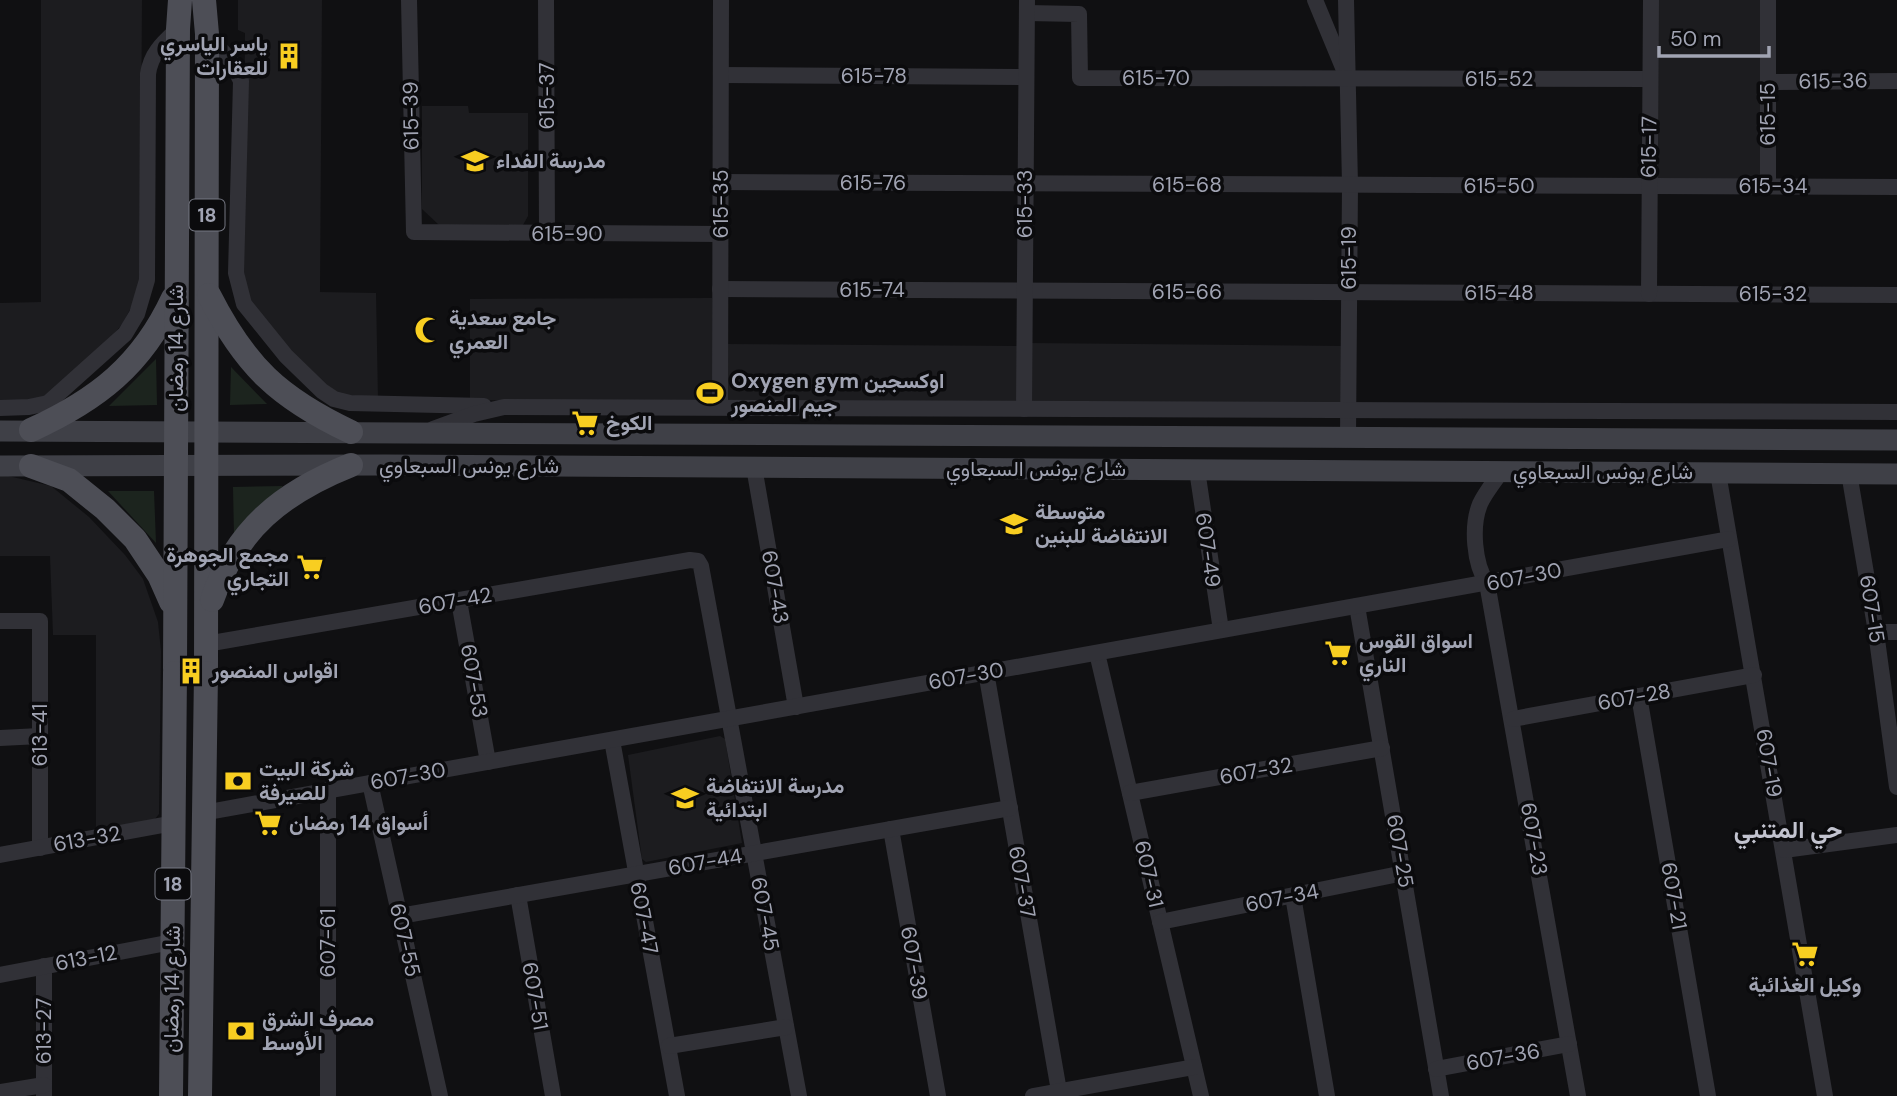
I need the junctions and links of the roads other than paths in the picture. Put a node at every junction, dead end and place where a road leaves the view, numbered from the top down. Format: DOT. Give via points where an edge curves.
graph roads {
  1 [pos="169,0"];
  2 [pos="180,0"];
  3 [pos="204,0"];
  4 [pos="214,0"];
  5 [pos="409,0"];
  6 [pos="546,0"];
  7 [pos="721,0"];
  8 [pos="1315,0"];
  9 [pos="1346,0"];
  10 [pos="1651,0"];
  11 [pos="1768,0"];
  12 [pos="1027,6"];
  13 [pos="178,29"];
  14 [pos="207,34"];
  15 [pos="721,75"];
  16 [pos="1026,77"];
  17 [pos="1348,78"];
  18 [pos="1650,79"];
  19 [pos="1897,81"];
  20 [pos="1768,82"];
  21 [pos="721,182"];
  22 [pos="1025,184"];
  23 [pos="1350,185"];
  24 [pos="1648,186"];
  25 [pos="1768,186"];
  26 [pos="1897,187"];
  27 [pos="414,232"];
  28 [pos="547,234"];
  29 [pos="721,234"];
  30 [pos="720,289"];
  31 [pos="207,290"];
  32 [pos="176,291"];
  33 [pos="1025,291"];
  34 [pos="1349,293"];
  35 [pos="1649,294"];
  36 [pos="1897,295"];
  37 [pos="504,407"];
  38 [pos="720,407"];
  39 [pos="0,408"];
  40 [pos="1024,409"];
  41 [pos="1348,410"];
  42 [pos="1897,412"];
  43 [pos="31,430"];
  44 [pos="175,430"];
  45 [pos="0,431"];
  46 [pos="207,431"];
  47 [pos="351,432"];
  48 [pos="422,432"];
  49 [pos="1348,437"];
  50 [pos="1500,438"];
  51 [pos="1897,440"];
  52 [pos="175,464"];
  53 [pos="207,464"];
  54 [pos="351,465"];
  55 [pos="0,466"];
  56 [pos="31,466"];
  57 [pos="754,467"];
  58 [pos="1196,470"];
  59 [pos="1501,472"];
  60 [pos="1718,473"];
  61 [pos="1849,474"];
  62 [pos="1897,474"];
  63 [pos="1729,539"];
  64 [pos="701,566"];
  65 [pos="1488,583"];
  66 [pos="459,601"];
  67 [pos="1357,606"];
  68 [pos="176,614"];
  69 [pos="207,614"];
  70 [pos="0,621"];
  71 [pos="1220,630"];
  72 [pos="1876,632"];
  73 [pos="1897,632"];
  74 [pos="1097,653"];
  75 [pos="206,662"];
  76 [pos="986,672"];
  77 [pos="1754,675"];
  78 [pos="1639,696"];
  79 [pos="796,707"];
  80 [pos="729,719"];
  81 [pos="1513,719"];
  82 [pos="40,736"];
  83 [pos="0,738"];
  84 [pos="612,740"];
  85 [pos="1894,745"];
  86 [pos="1382,748"];
  87 [pos="488,762"];
  88 [pos="370,783"];
  89 [pos="1897,786"];
  90 [pos="328,790"];
  91 [pos="1129,793"];
  92 [pos="1010,808"];
  93 [pos="203,813"];
  94 [pos="174,823"];
  95 [pos="891,829"];
  96 [pos="1897,835"];
  97 [pos="40,848"];
  98 [pos="1784,850"];
  99 [pos="754,853"];
  100 [pos="0,855"];
  101 [pos="1404,873"];
  102 [pos="635,874"];
  103 [pos="518,895"];
  104 [pos="1293,896"];
  105 [pos="400,916"];
  106 [pos="1160,922"];
  107 [pos="172,942"];
  108 [pos="44,967"];
  109 [pos="0,975"];
  110 [pos="786,1027"];
  111 [pos="1569,1044"];
  112 [pos="668,1046"];
  113 [pos="1194,1067"];
  114 [pos="1436,1069"];
  115 [pos="44,1090"];
  116 [pos="1059,1091"];
  117 [pos="0,1092"];
  118 [pos="171,1096"];
  119 [pos="200,1096"];
  120 [pos="328,1096"];
  121 [pos="440,1096"];
  122 [pos="553,1096"];
  123 [pos="677,1096"];
  124 [pos="799,1096"];
  125 [pos="938,1096"];
  126 [pos="1032,1096"];
  127 [pos="1200,1096"];
  128 [pos="1327,1096"];
  129 [pos="1441,1096"];
  130 [pos="1578,1096"];
  131 [pos="1708,1096"];
  132 [pos="1825,1096"];
  1 -- 13 [label="main road, شارع 14 رمضان / 18"];
  2 -- 13 [label="main road, شارع 14 رمضان / 18"];
  3 -- 14 [label="main road, شارع 14 رمضان / 18"];
  4 -- 14 [label="main road, شارع 14 رمضان / 18"];
  5 -- 27 [label="street, 615-39"];
  6 -- 28 [label="street, 615-37"];
  7 -- 15 [label="street, 615-35"];
  8 -- 17 [label="street, 615-19"];
  9 -- 17 [label="street, 615-19"];
  10 -- 18 [label="street, 615-17"];
  11 -- 20 [label="street, 615-15"];
  12 -- 16 [label="street, 615-33"];
  12 -- 17 [label="street, 615-70" via="1079,14 1080,78"];
  13 -- 32 [label="main road, شارع 14 رمضان / 18"];
  13 -- 39 [label="street" via="155,52 148,74 147,280 137,314 125,334 48,403"];
  14 -- 31 [label="main road, شارع 14 رمضان / 18"];
  14 -- 37 [label="street" via="231,61 240,81 236,273 250,314 286,356 334,399"];
  15 -- 16 [label="street, 615-78"];
  15 -- 21 [label="street, 615-35"];
  16 -- 22 [label="street, 615-33"];
  17 -- 18 [label="street, 615-52"];
  17 -- 23 [label="street, 615-19"];
  18 -- 24 [label="street, 615-17"];
  19 -- 20 [label="street, 615-36"];
  20 -- 25 [label="street, 615-15"];
  21 -- 22 [label="street, 615-76"];
  21 -- 29 [label="street, 615-35"];
  22 -- 23 [label="street, 615-68"];
  22 -- 33 [label="street, 615-33"];
  23 -- 24 [label="street, 615-50"];
  23 -- 34 [label="street, 615-19"];
  24 -- 25 [label="street, 615-34"];
  24 -- 35 [label="street, 615-17"];
  25 -- 26 [label="street, 615-34"];
  27 -- 28 [label="street, 615-90"];
  28 -- 29 [label="street, 615-90"];
  29 -- 30 [label="street, 615-35"];
  30 -- 33 [label="street, 615-74"];
  30 -- 38 [label="street, 615-35"];
  31 -- 46 [label="main road, شارع 14 رمضان / 18"];
  31 -- 47 [label="main road" via="226,327 279,390 313,414"];
  32 -- 43 [label="main road" via="130,365 85,403"];
  32 -- 44 [label="main road, شارع 14 رمضان / 18"];
  33 -- 34 [label="street, 615-66"];
  33 -- 40 [label="street, 615-33"];
  34 -- 35 [label="street, 615-48"];
  34 -- 41 [label="street, 615-19"];
  35 -- 36 [label="street, 615-32"];
  37 -- 38 [label="street"];
  37 -- 48 [label="street"];
  38 -- 40 [label="street"];
  40 -- 41 [label="street"];
  41 -- 42 [label="street"];
  41 -- 49 [label="street, 615-19"];
  43 -- 44 [label="main road, شارع يونس السبعاوي"];
  43 -- 45 [label="main road, شارع يونس السبعاوي"];
  44 -- 46 [label="main road, شارع يونس السبعاوي"];
  44 -- 52 [label="main road, شارع 14 رمضان / 18"];
  46 -- 47 [label="main road, شارع يونس السبعاوي"];
  46 -- 53 [label="main road, شارع 14 رمضان / 18"];
  47 -- 48 [label="main road, شارع يونس السبعاوي"];
  48 -- 49 [label="main road, شارع يونس السبعاوي"];
  49 -- 50 [label="main road, شارع يونس السبعاوي"];
  50 -- 51 [label="main road, شارع يونس السبعاوي"];
  50 -- 59 [label="main road"];
  52 -- 53 [label="main road, شارع يونس السبعاوي"];
  52 -- 56 [label="main road, شارع يونس السبعاوي"];
  52 -- 68 [label="main road, شارع 14 رمضان / 18"];
  53 -- 54 [label="main road, شارع يونس السبعاوي"];
  53 -- 69 [label="main road, شارع 14 رمضان / 18"];
  54 -- 57 [label="main road, شارع يونس السبعاوي"];
  54 -- 69 [label="main road" via="316,479 259,522 220,578"];
  55 -- 56 [label="main road, شارع يونس السبعاوي"];
  56 -- 68 [label="main road" via="69,480 135,539 159,575"];
  57 -- 58 [label="main road, شارع يونس السبعاوي"];
  57 -- 79 [label="street, 607-43"];
  58 -- 59 [label="main road, شارع يونس السبعاوي"];
  58 -- 71 [label="street, 607-49"];
  59 -- 60 [label="main road, شارع يونس السبعاوي"];
  59 -- 65 [label="street, 607-23" via="1477,515 1478,567"];
  60 -- 61 [label="main road, شارع يونس السبعاوي"];
  60 -- 63 [label="street, 607-19"];
  61 -- 62 [label="main road, شارع يونس السبعاوي"];
  61 -- 72 [label="street, 607-15"];
  63 -- 65 [label="street, 607-30"];
  63 -- 77 [label="street, 607-19"];
  64 -- 66 [label="street, 607-42" via="690,560"];
  64 -- 80 [label="street, 607-45"];
  65 -- 67 [label="street, 607-30"];
  65 -- 81 [label="street, 607-23"];
  66 -- 75 [label="street, 607-42"];
  66 -- 87 [label="street, 607-53"];
  67 -- 71 [label="street, 607-30"];
  67 -- 86 [label="street, 607-25"];
  68 -- 94 [label="main road, شارع 14 رمضان / 18"];
  69 -- 75 [label="main road, شارع 14 رمضان / 18"];
  70 -- 82 [label="street, 613-41" via="40,621"];
  71 -- 74 [label="street, 607-30"];
  72 -- 73 [label="street"];
  72 -- 85 [label="street, 607-15"];
  74 -- 76 [label="street, 607-30"];
  74 -- 91 [label="street, 607-31"];
  75 -- 93 [label="main road, شارع 14 رمضان / 18"];
  76 -- 79 [label="street, 607-30"];
  76 -- 92 [label="street, 607-37"];
  77 -- 78 [label="street, 607-28"];
  77 -- 98 [label="street, 607-19"];
  78 -- 81 [label="street, 607-28"];
  78 -- 131 [label="street, 607-21"];
  79 -- 80 [label="street, 607-30"];
  80 -- 84 [label="street, 607-30"];
  80 -- 99 [label="street, 607-45"];
  81 -- 111 [label="street, 607-23"];
  82 -- 83 [label="street"];
  82 -- 97 [label="street, 613-41"];
  84 -- 87 [label="street, 607-30"];
  84 -- 102 [label="street, 607-47"];
  85 -- 89 [label="street, 607-15"];
  86 -- 91 [label="street, 607-32"];
  86 -- 101 [label="street, 607-25"];
  87 -- 88 [label="street, 607-30"];
  88 -- 90 [label="street, 607-30"];
  88 -- 105 [label="street, 607-55"];
  90 -- 93 [label="street, 607-30"];
  90 -- 120 [label="street, 607-61"];
  91 -- 106 [label="street, 607-31"];
  92 -- 95 [label="street, 607-44"];
  92 -- 116 [label="street, 607-37"];
  93 -- 119 [label="main road, شارع 14 رمضان / 18"];
  94 -- 97 [label="street, 613-32"];
  94 -- 107 [label="main road, شارع 14 رمضان / 18"];
  95 -- 99 [label="street, 607-44"];
  95 -- 125 [label="street, 607-39"];
  96 -- 98 [label="street"];
  97 -- 100 [label="street, 613-32"];
  98 -- 132 [label="street, 607-19"];
  99 -- 102 [label="street, 607-44"];
  99 -- 110 [label="street, 607-45"];
  101 -- 104 [label="street, 607-34"];
  101 -- 114 [label="street, 607-25"];
  102 -- 103 [label="street, 607-44"];
  102 -- 112 [label="street, 607-47"];
  103 -- 105 [label="street, 607-44"];
  103 -- 122 [label="street, 607-51"];
  104 -- 106 [label="street, 607-34"];
  104 -- 128 [label="street"];
  105 -- 121 [label="street, 607-55"];
  106 -- 113 [label="street, 607-31"];
  107 -- 108 [label="street, 613-12"];
  107 -- 118 [label="main road, شارع 14 رمضان / 18"];
  108 -- 109 [label="street, 613-12"];
  108 -- 115 [label="street, 613-27"];
  110 -- 112 [label="street"];
  110 -- 124 [label="street, 607-45"];
  111 -- 114 [label="street, 607-36"];
  111 -- 130 [label="street, 607-23"];
  112 -- 123 [label="street, 607-47"];
  113 -- 116 [label="street"];
  113 -- 127 [label="street, 607-31"];
  114 -- 129 [label="street, 607-25"];
  115 -- 117 [label="street"];
  116 -- 126 [label="street"];
}
